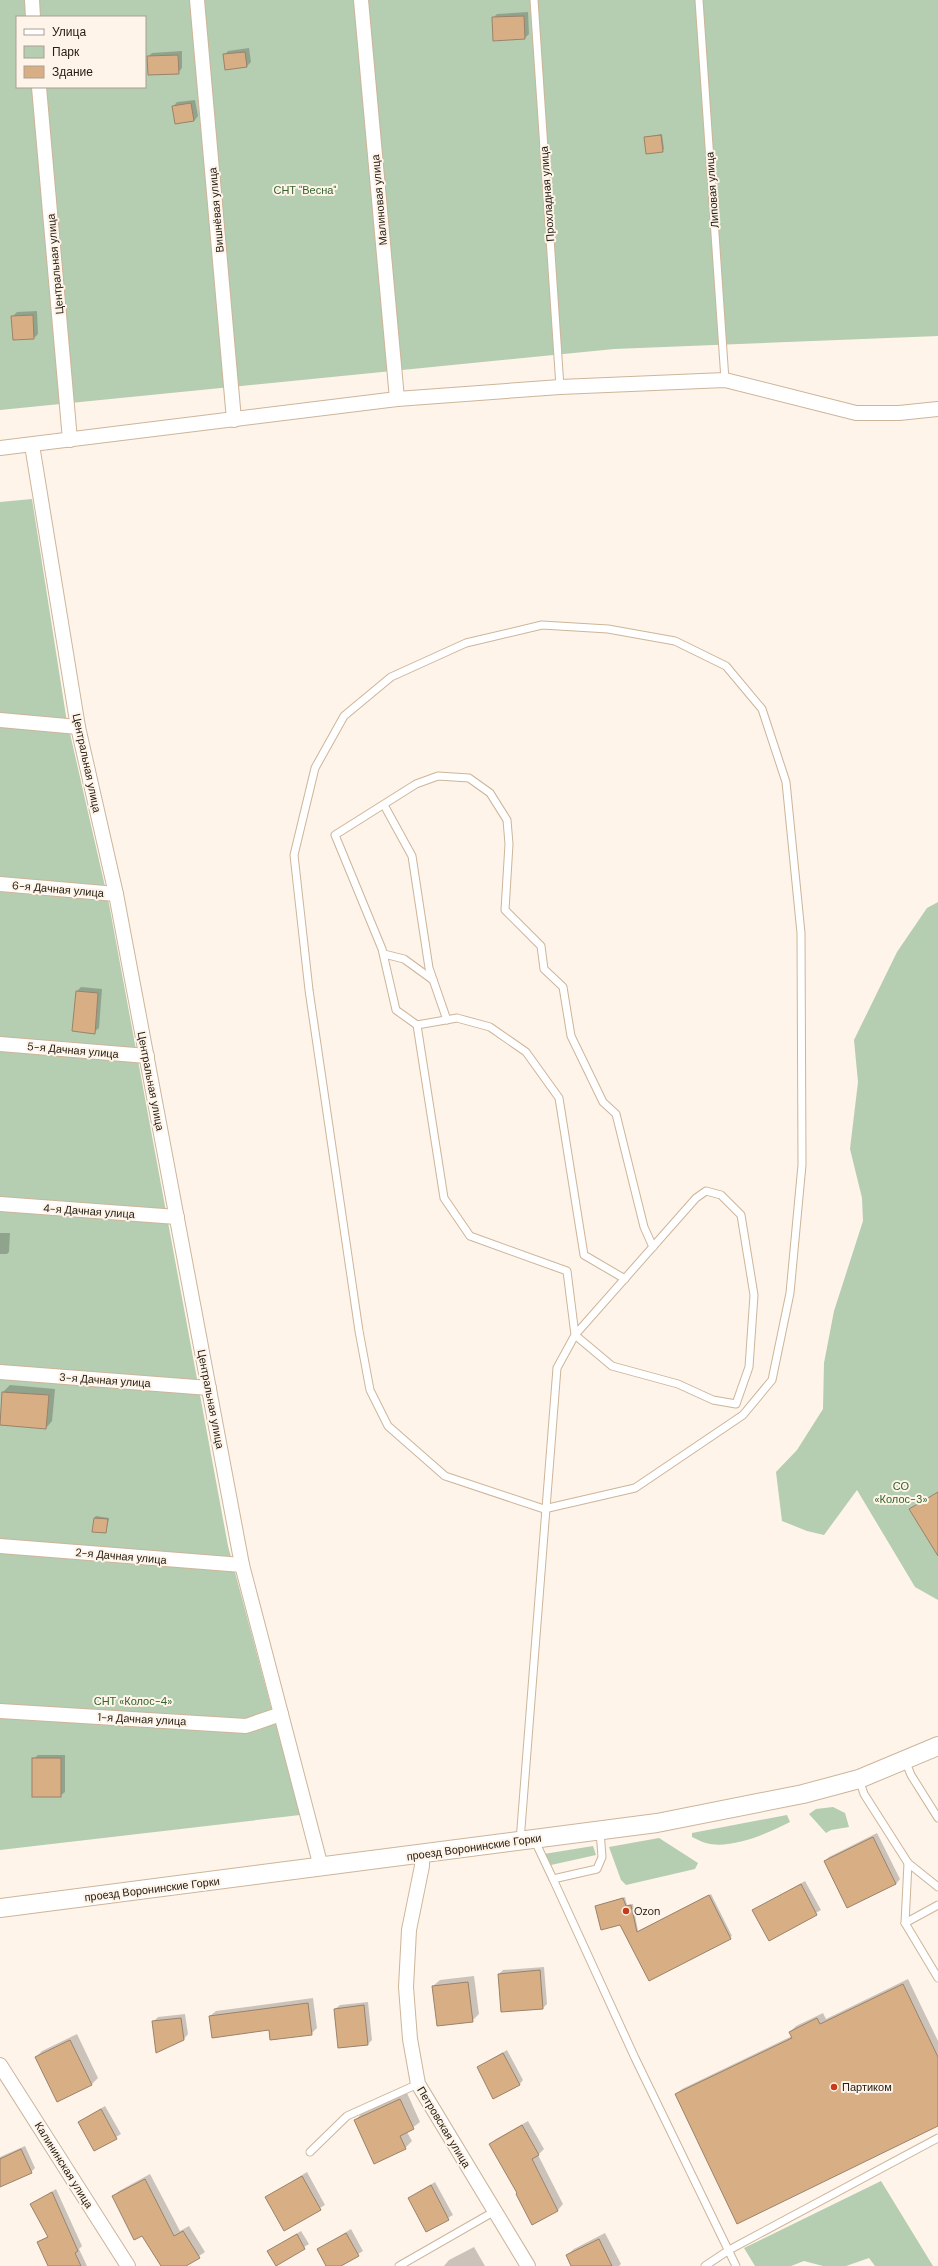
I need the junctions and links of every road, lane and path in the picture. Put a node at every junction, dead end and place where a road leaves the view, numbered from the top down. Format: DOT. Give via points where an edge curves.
graph roads {
  1 [pos="32,0"];
  2 [pos="197,0"];
  3 [pos="361,0"];
  4 [pos="534,0"];
  5 [pos="699,0"];
  6 [pos="33,16"];
  7 [pos="39,88"];
  8 [pos="725,380"];
  9 [pos="560,387"];
  10 [pos="397,399"];
  11 [pos="938,409"];
  12 [pos="234,420"];
  13 [pos="70,440"];
  14 [pos="32,445"];
  15 [pos="0,448"];
  16 [pos="0,720"];
  17 [pos="78,727"];
  18 [pos="384,805"];
  19 [pos="0,884"];
  20 [pos="116,894"];
  21 [pos="384,954"];
  22 [pos="433,980"];
  23 [pos="447,1020"];
  24 [pos="417,1025"];
  25 [pos="0,1044"];
  26 [pos="147,1056"];
  27 [pos="0,1204"];
  28 [pos="177,1217"];
  29 [pos="653,1247"];
  30 [pos="625,1279"];
  31 [pos="575,1335"];
  32 [pos="0,1372"];
  33 [pos="209,1388"];
  34 [pos="736,1404"];
  35 [pos="743,1415"];
  36 [pos="544,1509"];
  37 [pos="0,1546"];
  38 [pos="242,1565"];
  39 [pos="0,1711"];
  40 [pos="281,1714"];
  41 [pos="938,1746"];
  42 [pos="905,1760"];
  43 [pos="859,1779"];
  44 [pos="938,1818"];
  45 [pos="600,1830"];
  46 [pos="527,1840"];
  47 [pos="422,1854"];
  48 [pos="908,1863"];
  49 [pos="321,1867"];
  50 [pos="553,1879"];
  51 [pos="938,1887"];
  52 [pos="938,1905"];
  53 [pos="0,1908"];
  54 [pos="905,1924"];
  55 [pos="938,1978"];
  56 [pos="0,2065"];
  57 [pos="418,2084"];
  58 [pos="938,2138"];
  59 [pos="310,2152"];
  60 [pos="494,2211"];
  61 [pos="729,2250"];
  62 [pos="128,2266"];
  63 [pos="399,2266"];
  64 [pos="528,2266"];
  65 [pos="705,2266"];
  66 [pos="736,2266"];
  1 -- 6 [label="street"];
  2 -- 12 [label="street, Вишнёвая улица"];
  3 -- 10 [label="street, Малиновая улица"];
  4 -- 9 [label="lane, Прохладная улица"];
  5 -- 8 [label="lane, Липовая улица"];
  7 -- 13 [label="street, Центральная улица"];
  8 -- 9 [label="street"];
  8 -- 11 [label="street" via="856,413 900,413"];
  9 -- 10 [label="street"];
  10 -- 12 [label="street"];
  12 -- 13 [label="street"];
  13 -- 14 [label="street"];
  14 -- 15 [label="street"];
  14 -- 17 [label="street, Центральная улица"];
  16 -- 17 [label="street"];
  17 -- 20 [label="street, Центральная улица"];
  18 -- 21 [label="lane" via="335,835"];
  18 -- 22 [label="lane" via="412,856"];
  18 -- 29 [label="lane" via="416,784 438,776 469,778 490,793 507,820 509,844 505,910 541,946 544,969 563,987 571,1036 603,1102 616,1114 644,1227"];
  19 -- 20 [label="street, 6-я Дачная улица"];
  20 -- 26 [label="street, Центральная улица"];
  21 -- 22 [label="lane" via="404,959"];
  21 -- 24 [label="lane" via="396,1010"];
  22 -- 23 [label="lane"];
  23 -- 24 [label="lane"];
  23 -- 30 [label="lane" via="457,1018 490,1027 526,1052 558,1098 584,1255"];
  24 -- 31 [label="lane" via="444,1198 470,1236 567,1271"];
  25 -- 26 [label="street, 5-я Дачная улица"];
  26 -- 28 [label="street, Центральная улица"];
  27 -- 28 [label="street, 4-я Дачная улица"];
  28 -- 33 [label="street, Центральная улица"];
  29 -- 30 [label="lane"];
  29 -- 34 [label="lane" via="696,1198 706,1191 721,1195 741,1215 754,1295 749,1367"];
  30 -- 31 [label="lane"];
  31 -- 34 [label="lane" via="612,1366 678,1384 713,1400"];
  31 -- 36 [label="lane" via="557,1368"];
  32 -- 33 [label="street, 3-я Дачная улица"];
  33 -- 38 [label="street, Центральная улица"];
  34 -- 35 [label="lane"];
  35 -- 36 [label="lane" via="635,1488"];
  35 -- 36 [label="lane" via="772,1380 790,1294 802,1165 801,933 786,782 762,709 726,666 675,641 608,629 542,625 466,643 391,677 344,716 315,768 294,855 309,990 370,1390 388,1426 444,1476"];
  36 -- 46 [label="lane"];
  37 -- 38 [label="street, 2-я Дачная улица"];
  38 -- 40 [label="street, Центральная улица"];
  39 -- 40 [label="street, 1-я Дачная улица" via="246,1726"];
  40 -- 49 [label="street, Центральная улица"];
  41 -- 42 [label="street, проезд Воронинские Горки"];
  42 -- 43 [label="street, проезд Воронинские Горки"];
  42 -- 44 [label="lane" via="911,1775"];
  43 -- 45 [label="street, проезд Воронинские Горки" via="777,1800 657,1823"];
  43 -- 48 [label="lane" via="864,1794"];
  45 -- 46 [label="street, проезд Воронинские Горки"];
  45 -- 50 [label="lane" via="602,1858 597,1868"];
  46 -- 47 [label="street, проезд Воронинские Горки"];
  46 -- 50 [label="lane"];
  47 -- 49 [label="street, проезд Воронинские Горки"];
  47 -- 57 [label="street, Петровская улица" via="422,1866 409,1930 406,1987 410,2039"];
  48 -- 51 [label="lane"];
  48 -- 54 [label="lane"];
  49 -- 53 [label="street, проезд Воронинские Горки"];
  50 -- 61 [label="lane" via="635,2058"];
  52 -- 54 [label="lane"];
  54 -- 55 [label="lane"];
  56 -- 62 [label="street, Калининская улица"];
  57 -- 59 [label="lane" via="347,2116"];
  57 -- 60 [label="street, Петровская улица"];
  58 -- 61 [label="lane"];
  60 -- 63 [label="lane"];
  60 -- 64 [label="street, Петровская улица"];
  61 -- 65 [label="lane"];
  61 -- 66 [label="lane"];
}
